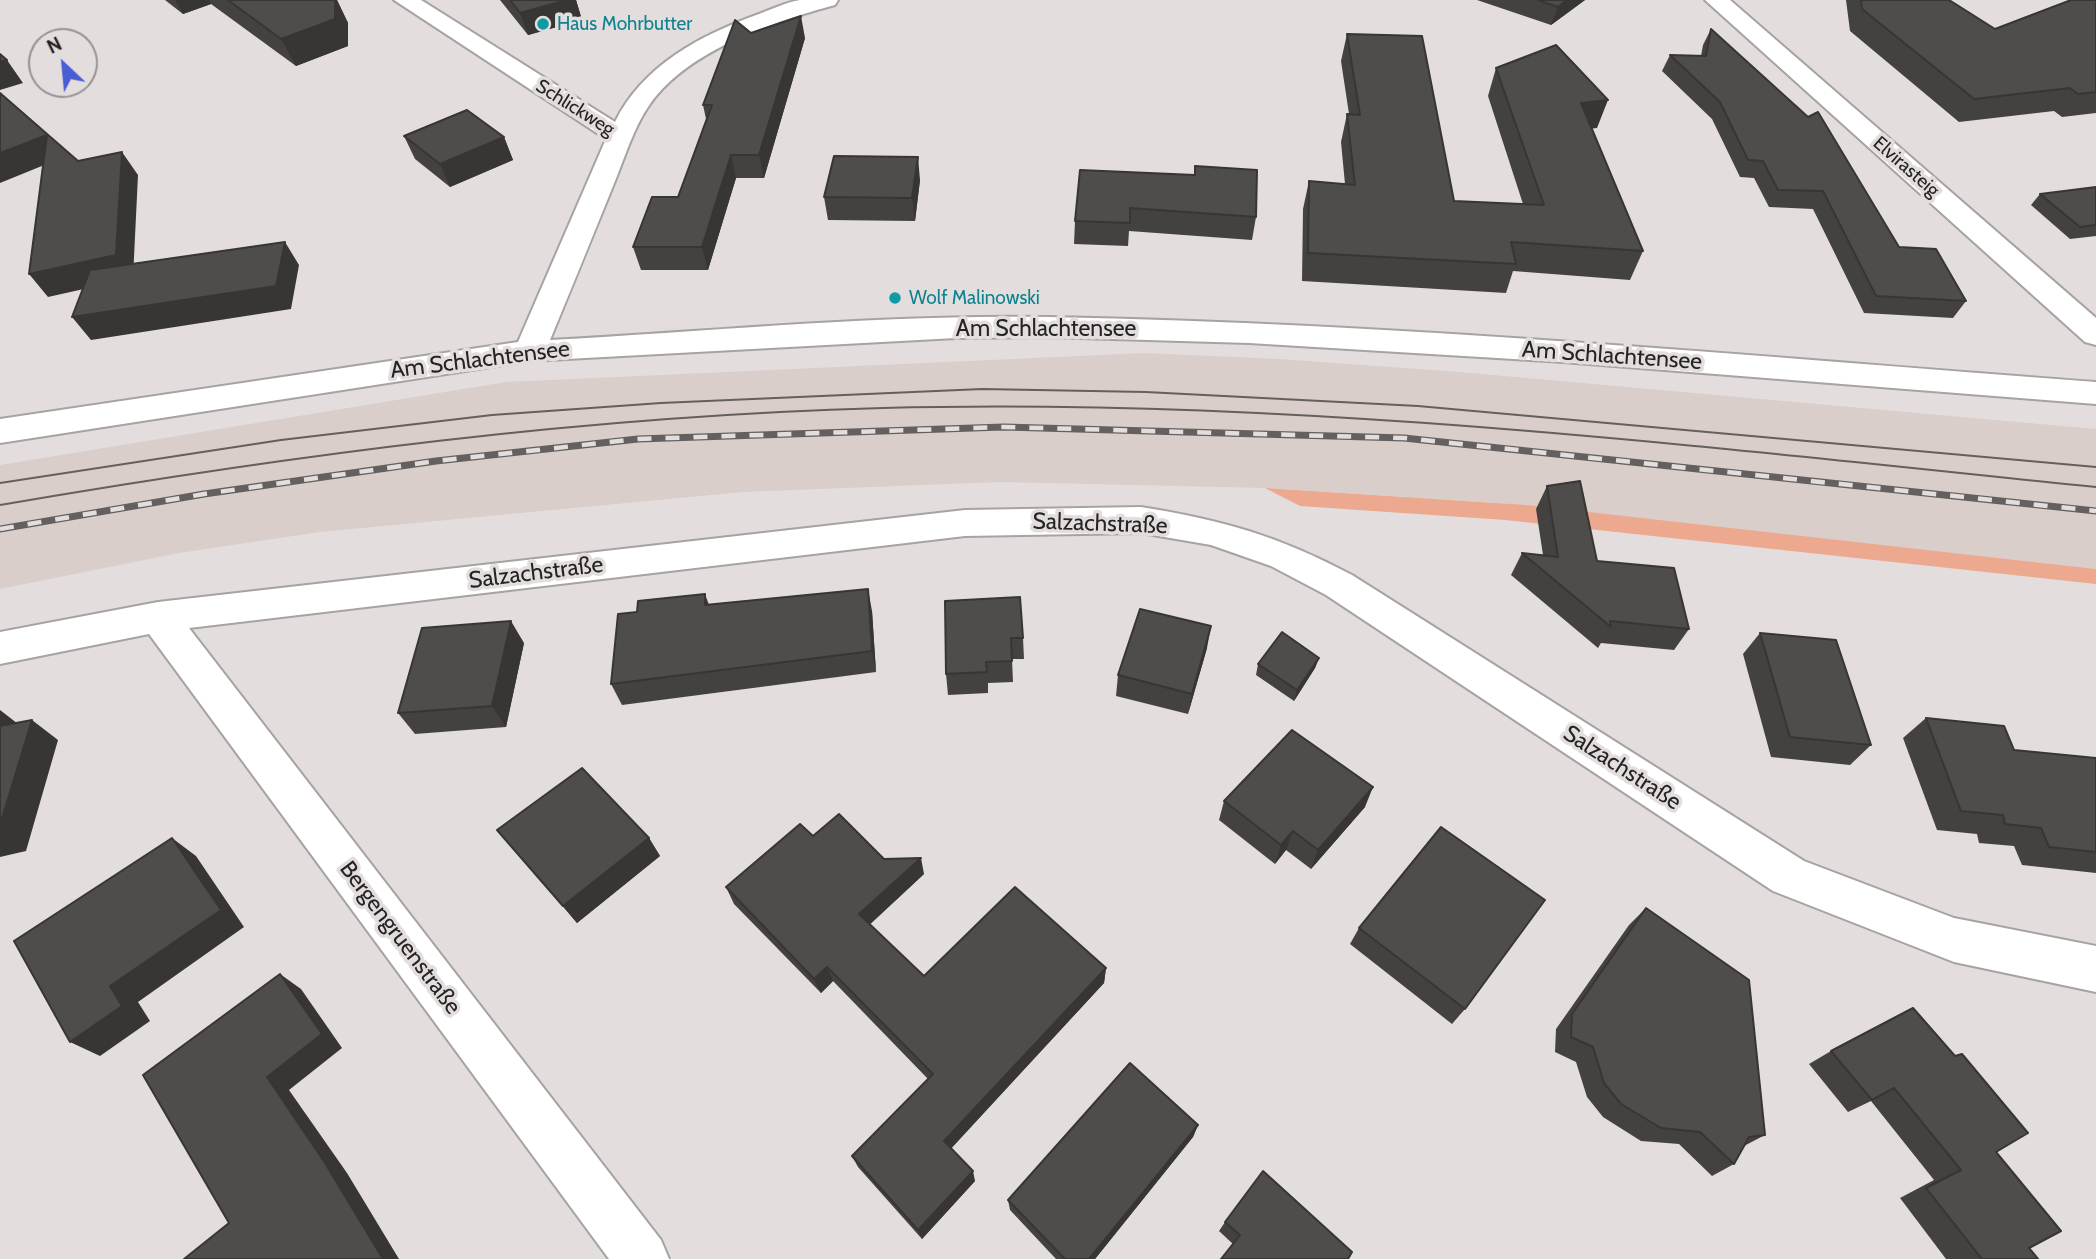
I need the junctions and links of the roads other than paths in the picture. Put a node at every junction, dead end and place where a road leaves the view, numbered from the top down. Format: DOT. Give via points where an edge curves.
graph roads {
  1 [pos="405,0"];
  2 [pos="827,0"];
  3 [pos="1716,0"];
  4 [pos="620,136"];
  5 [pos="2085,313"];
  6 [pos="2096,335"];
  7 [pos="530,351"];
  8 [pos="2096,393"];
  9 [pos="0,431"];
  10 [pos="158,617"];
  11 [pos="0,648"];
  12 [pos="2096,969"];
  13 [pos="642,1259"];
  1 -- 4 [label="street, Schlickweg"];
  2 -- 4 [label="street" via="734,32 676,66 641,99"];
  3 -- 5 [label="street, Elvirasteig"];
  4 -- 7 [label="street, Schlickweg"];
  5 -- 6 [label="street, Elvirasteig"];
  7 -- 8 [label="street, Am Schlachtensee" via="956,328 1189,331 1563,352"];
  7 -- 9 [label="street, Am Schlachtensee"];
  10 -- 11 [label="street, Salzachstraße"];
  10 -- 12 [label="street, Salzachstraße" via="965,523 1141,520 1213,532 1284,556 1339,585 1789,876 1954,940"];
  10 -- 13 [label="street, Bergengruenstraße"];
}
